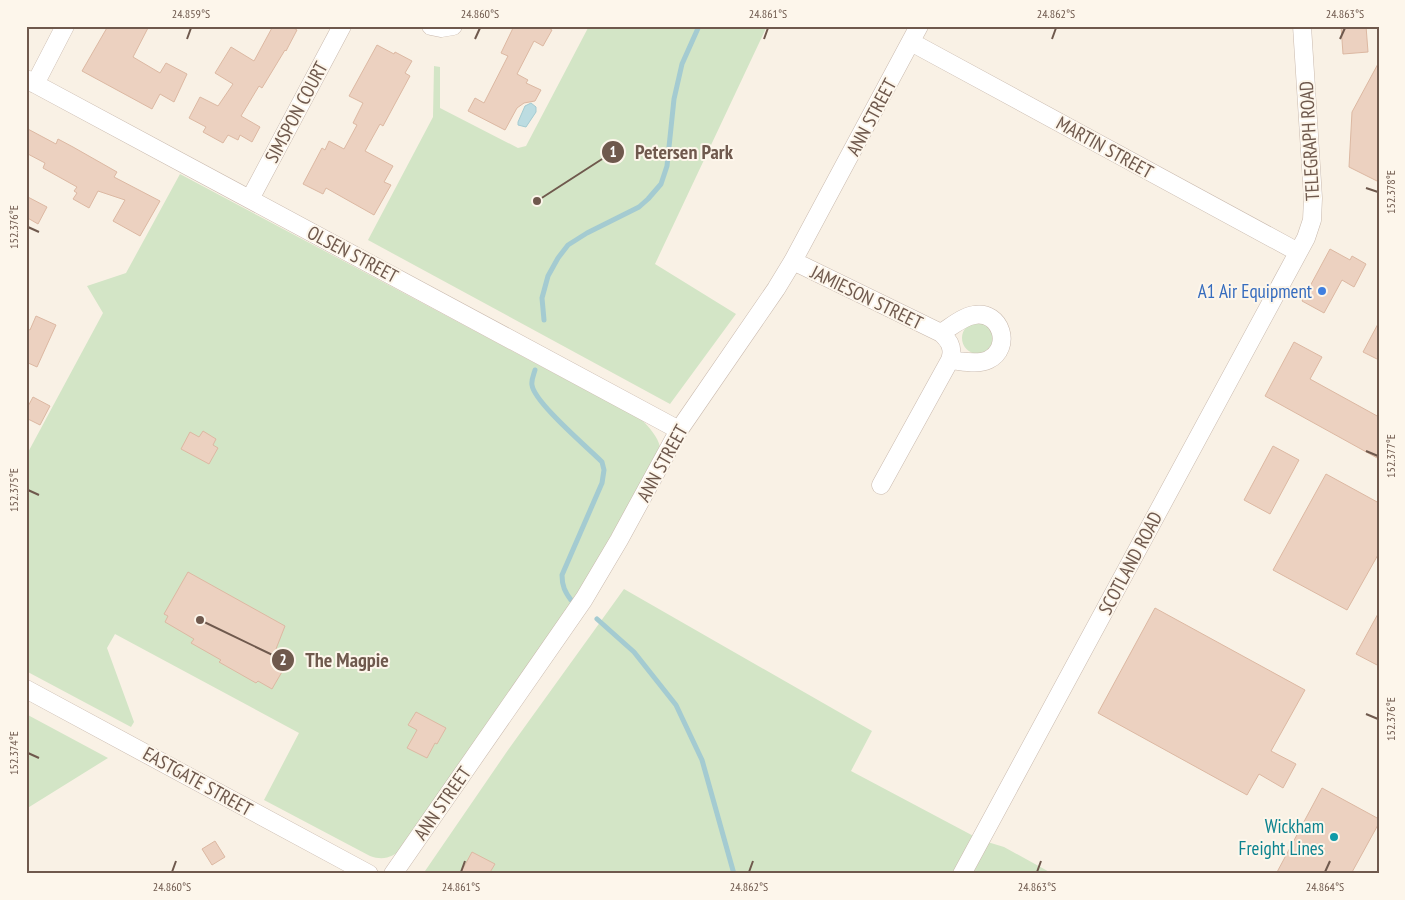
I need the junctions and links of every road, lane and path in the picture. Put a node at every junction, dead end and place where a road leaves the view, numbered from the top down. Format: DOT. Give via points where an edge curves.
graph roads {
  1 [pos="65,26"];
  2 [pos="342,26"];
  3 [pos="431,26"];
  4 [pos="452,26"];
  5 [pos="1302,26"];
  6 [pos="915,34"];
  7 [pos="30,81"];
  8 [pos="250,199"];
  9 [pos="1298,252"];
  10 [pos="793,261"];
  11 [pos="941,333"];
  12 [pos="950,360"];
  13 [pos="679,430"];
  14 [pos="881,485"];
  15 [pos="26,689"];
  16 [pos="369,874"];
  17 [pos="394,874"];
  18 [pos="962,874"];
  1 -- 7 [label="street"];
  2 -- 8 [label="street, SIMSPON COURT"];
  3 -- 4 [label="street"];
  5 -- 9 [label="street, TELEGRAPH ROAD" via="1313,211 1309,230"];
  6 -- 9 [label="street, MARTIN STREET"];
  6 -- 10 [label="street, ANN STREET"];
  7 -- 8 [label="street, OLSEN STREET"];
  8 -- 13 [label="street, OLSEN STREET"];
  9 -- 18 [label="street, SCOTLAND ROAD"];
  10 -- 11 [label="street, JAMIESON STREET"];
  10 -- 13 [label="street, ANN STREET"];
  11 -- 12 [label="street, JAMIESON STREET" via="951,345"];
  11 -- 12 [label="street, JAMIESON STREET" via="965,318 980,314 994,320 1002,334 1000,349 989,359 982,362"];
  12 -- 14 [label="street"];
  13 -- 17 [label="street, ANN STREET" via="584,599"];
  15 -- 16 [label="street, EASTGATE STREET"];
}
